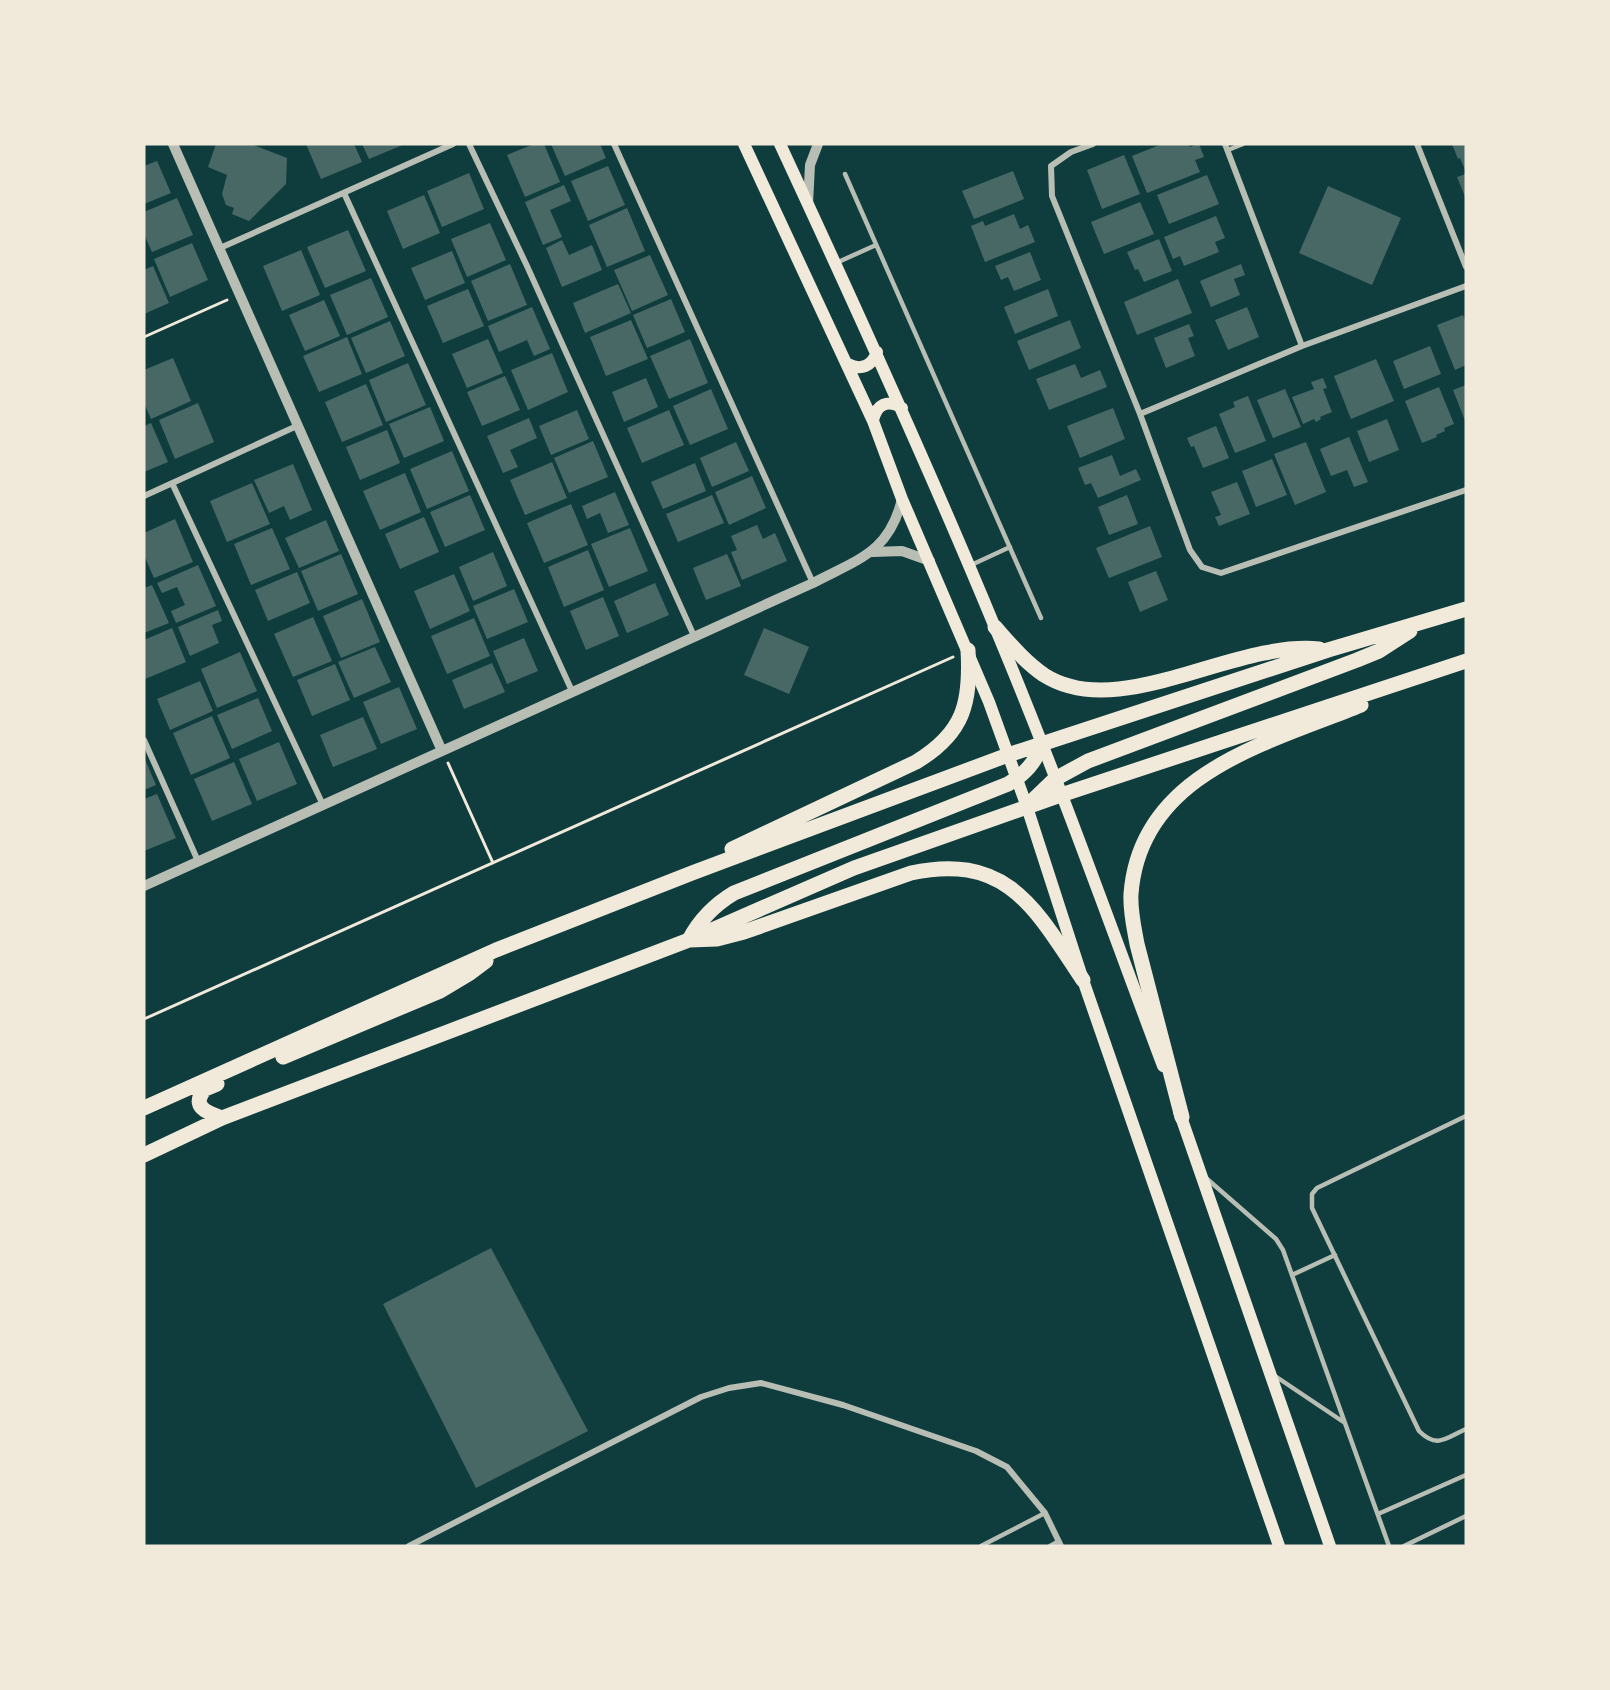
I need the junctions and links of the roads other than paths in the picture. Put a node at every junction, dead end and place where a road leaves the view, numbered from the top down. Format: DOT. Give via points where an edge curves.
graph roads {
  1 [pos="173,144"];
  2 [pos="453,144"];
  3 [pos="469,144"];
  4 [pos="614,144"];
  5 [pos="744,144"];
  6 [pos="780,144"];
  7 [pos="818,144"];
  8 [pos="1093,144"];
  9 [pos="1243,144"];
  10 [pos="1417,144"];
  11 [pos="1227,147"];
  12 [pos="845,174"];
  13 [pos="344,193"];
  14 [pos="808,205"];
  15 [pos="876,245"];
  16 [pos="220,248"];
  17 [pos="836,263"];
  18 [pos="1466,267"];
  19 [pos="1466,285"];
  20 [pos="1302,345"];
  21 [pos="877,352"];
  22 [pos="848,364"];
  23 [pos="902,408"];
  24 [pos="1140,414"];
  25 [pos="873,421"];
  26 [pos="299,425"];
  27 [pos="172,483"];
  28 [pos="1466,490"];
  29 [pos="144,496"];
  30 [pos="902,499"];
  31 [pos="1010,548"];
  32 [pos="872,552"];
  33 [pos="930,561"];
  34 [pos="969,566"];
  35 [pos="813,583"];
  36 [pos="1466,609"];
  37 [pos="1041,618"];
  38 [pos="1417,625"];
  39 [pos="995,627"];
  40 [pos="694,636"];
  41 [pos="968,650"];
  42 [pos="1328,650"];
  43 [pos="1466,661"];
  44 [pos="1428,673"];
  45 [pos="572,692"];
  46 [pos="144,740"];
  47 [pos="1042,744"];
  48 [pos="442,751"];
  49 [pos="1008,755"];
  50 [pos="1017,779"];
  51 [pos="1055,779"];
  52 [pos="1061,795"];
  53 [pos="323,804"];
  54 [pos="1027,807"];
  55 [pos="198,861"];
  56 [pos="692,873"];
  57 [pos="144,886"];
  58 [pos="689,940"];
  59 [pos="496,950"];
  60 [pos="1083,980"];
  61 [pos="144,1108"];
  62 [pos="1466,1116"];
  63 [pos="1182,1117"];
  64 [pos="222,1118"];
  65 [pos="144,1155"];
  66 [pos="1202,1174"];
  67 [pos="1335,1255"];
  68 [pos="1292,1275"];
  69 [pos="1270,1372"];
  70 [pos="1345,1422"];
  71 [pos="1466,1429"];
  72 [pos="1466,1475"];
  73 [pos="1045,1513"];
  74 [pos="1378,1514"];
  75 [pos="1466,1516"];
  76 [pos="1060,1544"];
  77 [pos="409,1546"];
  78 [pos="981,1546"];
  79 [pos="1050,1546"];
  80 [pos="1279,1546"];
  81 [pos="1330,1546"];
  82 [pos="1389,1546"];
  83 [pos="1404,1546"];
  1 -- 16 [label="street"];
  2 -- 13 [label="street"];
  3 -- 40 [label="street"];
  4 -- 35 [label="street"];
  5 -- 22 [label="main road"];
  6 -- 14 [label="main road"];
  7 -- 14 [label="street" via="810,165"];
  8 -- 24 [label="street" via="1071,152 1051,166 1052,196"];
  9 -- 11 [label="lane"];
  10 -- 18 [label="street"];
  11 -- 20 [label="street"];
  12 -- 15 [label="lane"];
  13 -- 16 [label="street"];
  13 -- 45 [label="street"];
  14 -- 17 [label="main road"];
  15 -- 17 [label="lane"];
  15 -- 31 [label="lane"];
  16 -- 26 [label="street"];
  17 -- 21 [label="main road"];
  19 -- 20 [label="street"];
  20 -- 24 [label="street"];
  21 -- 22 [label="main road" via="866,367"];
  21 -- 23 [label="main road"];
  22 -- 25 [label="main road"];
  23 -- 25 [label="main road" via="887,403 879,406"];
  23 -- 34 [label="main road"];
  24 -- 28 [label="street" via="1190,550 1202,567 1221,573"];
  25 -- 30 [label="main road"];
  26 -- 27 [label="street"];
  26 -- 48 [label="street"];
  27 -- 29 [label="street"];
  27 -- 53 [label="street"];
  30 -- 32 [label="street" via="892,528"];
  30 -- 33 [label="main road"];
  31 -- 34 [label="lane"];
  31 -- 37 [label="lane"];
  32 -- 33 [label="street" via="902,551"];
  32 -- 35 [label="street"];
  33 -- 41 [label="main road"];
  34 -- 39 [label="main road"];
  35 -- 40 [label="street"];
  36 -- 38 [label="main road"];
  38 -- 42 [label="main road"];
  38 -- 51 [label="main road" via="1379,651 1097,757"];
  39 -- 42 [label="main road" via="1046,676 1096,691 1131,687 1270,651"];
  39 -- 47 [label="main road"];
  40 -- 45 [label="street"];
  41 -- 49 [label="main road"];
  41 -- 56 [label="main road" via="968,696 963,712 955,728 931,753 736,847"];
  42 -- 47 [label="main road"];
  43 -- 44 [label="main road"];
  44 -- 52 [label="main road"];
  44 -- 63 [label="main road" via="1372,701 1268,740 1224,762 1186,787 1149,834 1135,870 1132,915"];
  45 -- 48 [label="street"];
  46 -- 55 [label="street"];
  47 -- 49 [label="main road"];
  47 -- 50 [label="main road" via="1037,758"];
  47 -- 51 [label="main road"];
  48 -- 53 [label="street"];
  49 -- 50 [label="main road"];
  49 -- 56 [label="main road"];
  50 -- 54 [label="main road"];
  50 -- 58 [label="main road" via="734,893 712,908"];
  51 -- 52 [label="main road"];
  51 -- 54 [label="main road"];
  52 -- 54 [label="main road"];
  52 -- 63 [label="main road"];
  53 -- 55 [label="street"];
  54 -- 58 [label="main road" via="854,868"];
  54 -- 60 [label="main road"];
  55 -- 57 [label="street"];
  56 -- 59 [label="main road"];
  58 -- 60 [label="main road" via="731,936 911,873 955,868 998,880 1017,892 1033,907"];
  58 -- 64 [label="main road"];
  59 -- 61 [label="main road"];
  59 -- 64 [label="main road" via="441,991 205,1089 199,1101 201,1107"];
  60 -- 80 [label="main road"];
  62 -- 67 [label="lane" via="1311,1194 1312,1208"];
  63 -- 66 [label="main road"];
  64 -- 65 [label="main road"];
  66 -- 68 [label="lane" via="1276,1239"];
  66 -- 69 [label="main road"];
  67 -- 68 [label="lane"];
  67 -- 71 [label="lane" via="1419,1431 1427,1440 1436,1442"];
  68 -- 70 [label="lane"];
  69 -- 70 [label="lane"];
  69 -- 81 [label="main road"];
  70 -- 74 [label="lane"];
  72 -- 74 [label="lane"];
  73 -- 76 [label="street"];
  73 -- 77 [label="street" via="1007,1467 976,1450 843,1405 761,1383 701,1397"];
  73 -- 78 [label="lane"];
  74 -- 82 [label="lane"];
  75 -- 83 [label="lane"];
  76 -- 79 [label="lane"];
}
